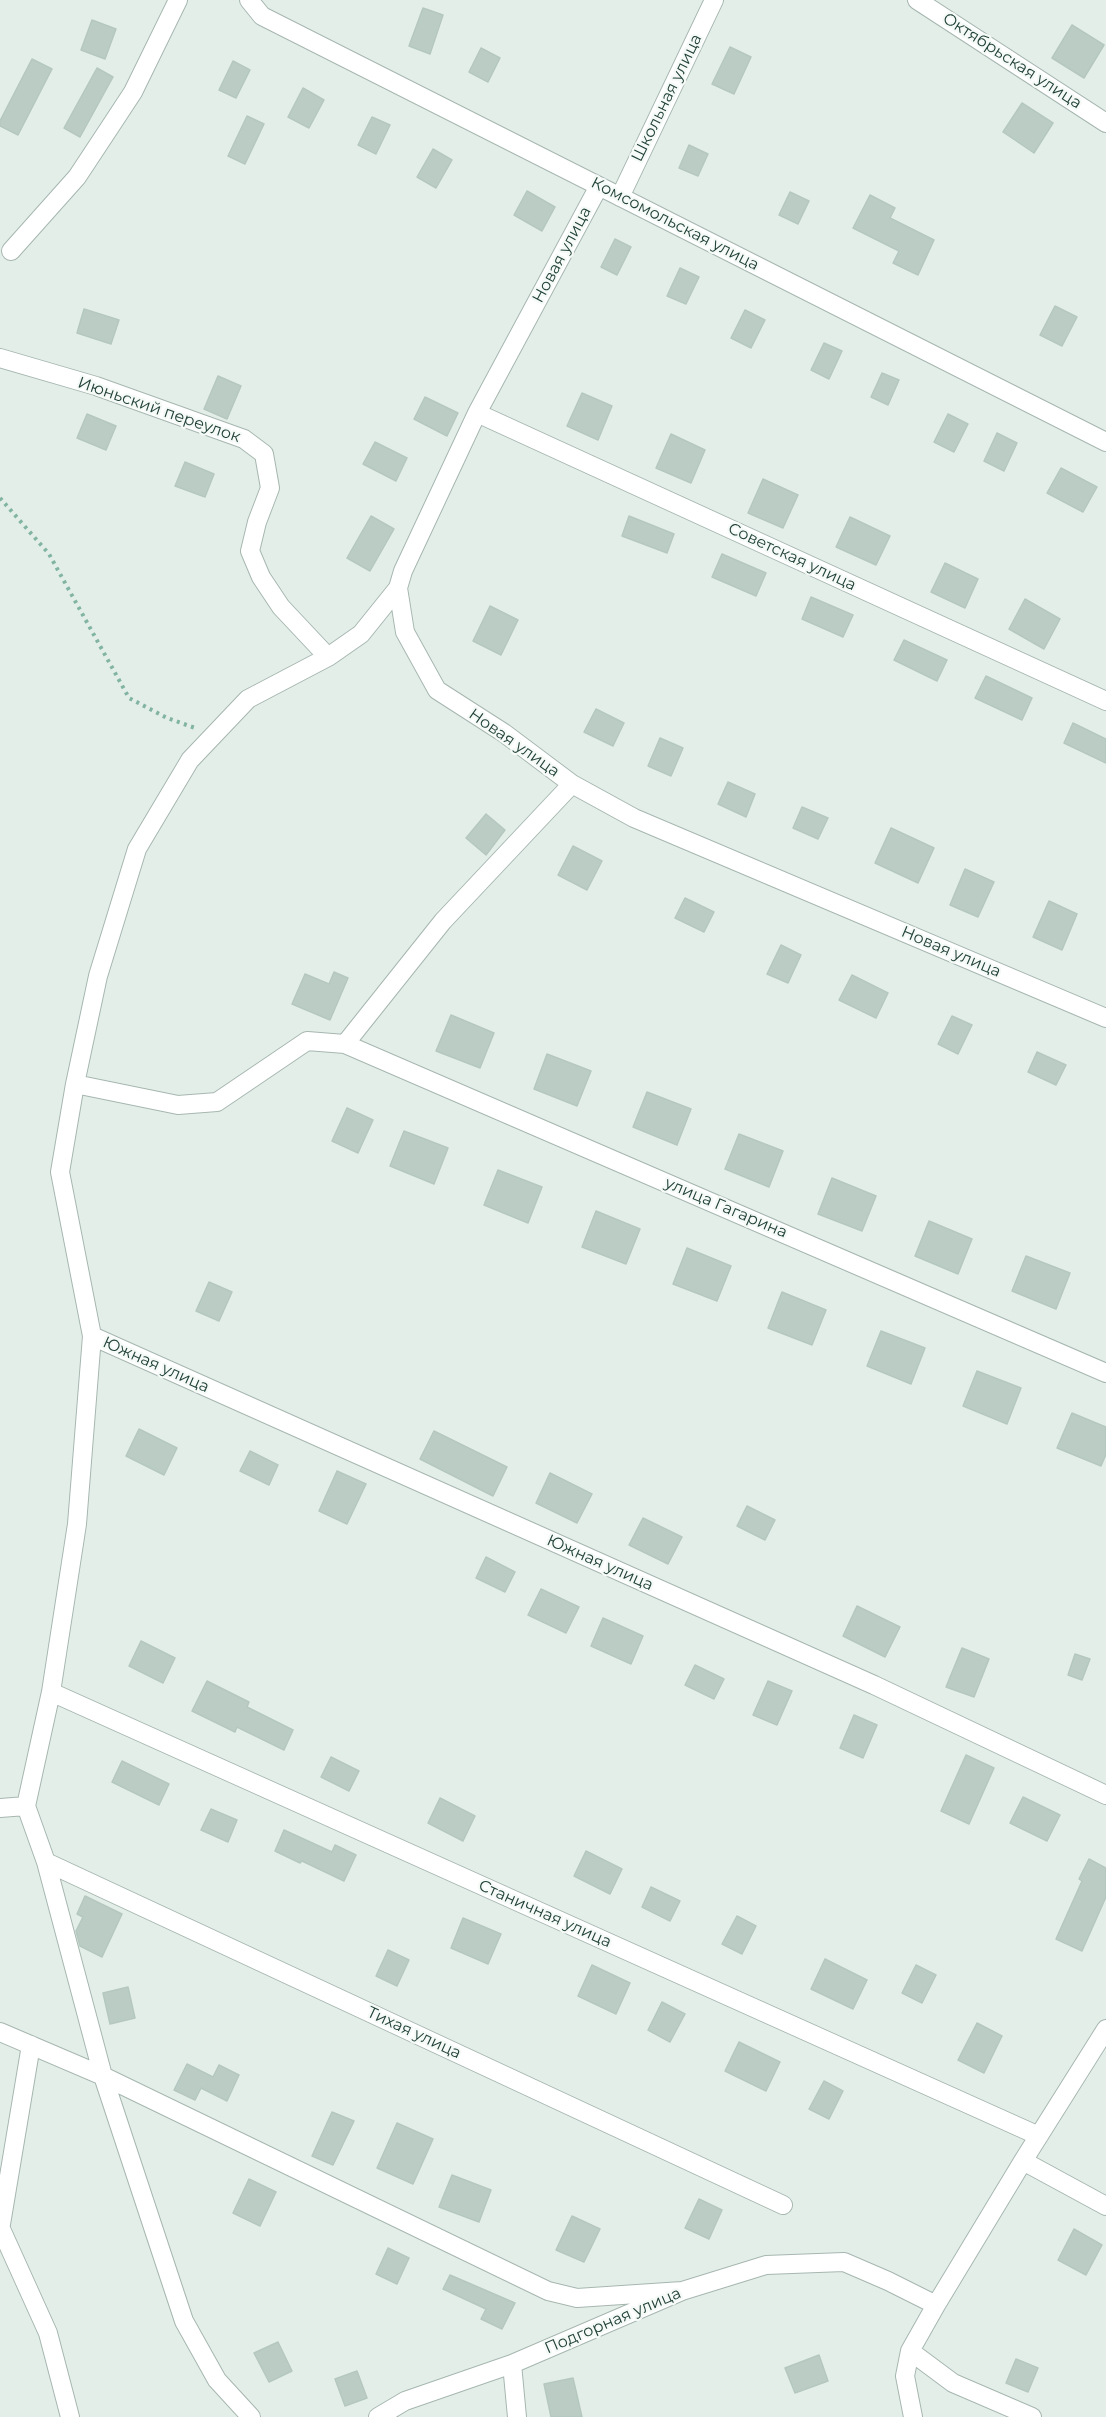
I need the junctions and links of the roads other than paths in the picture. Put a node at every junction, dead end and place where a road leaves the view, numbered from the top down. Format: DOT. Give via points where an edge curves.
graph roads {
  1 [pos="178,0"];
  2 [pos="249,0"];
  3 [pos="714,0"];
  4 [pos="917,0"];
  5 [pos="1106,123"];
  6 [pos="599,186"];
  7 [pos="620,197"];
  8 [pos="11,251"];
  9 [pos="0,358"];
  10 [pos="477,413"];
  11 [pos="1106,442"];
  12 [pos="398,588"];
  13 [pos="328,657"];
  14 [pos="1106,701"];
  15 [pos="572,784"];
  16 [pos="1106,1018"];
  17 [pos="345,1044"];
  18 [pos="75,1084"];
  19 [pos="92,1336"];
  20 [pos="1106,1373"];
  21 [pos="51,1692"];
  22 [pos="1106,1795"];
  23 [pos="26,1806"];
  24 [pos="0,1808"];
  25 [pos="46,1862"];
  26 [pos="1106,2029"];
  27 [pos="0,2032"];
  28 [pos="31,2045"];
  29 [pos="104,2076"];
  30 [pos="1039,2136"];
  31 [pos="1023,2161"];
  32 [pos="783,2205"];
  33 [pos="1106,2206"];
  34 [pos="0,2229"];
  35 [pos="682,2291"];
  36 [pos="936,2305"];
  37 [pos="910,2352"];
  38 [pos="512,2364"];
  39 [pos="70,2417"];
  40 [pos="251,2417"];
  41 [pos="378,2417"];
  42 [pos="517,2417"];
  43 [pos="913,2417"];
  44 [pos="1032,2417"];
  1 -- 8 [label="street" via="116,119 77,177"];
  2 -- 6 [label="street, Комсомольская улица" via="262,16"];
  3 -- 7 [label="street, Школьная улица"];
  4 -- 5 [label="street, Октябрьская улица"];
  6 -- 7 [label="street, Комсомольская улица"];
  6 -- 10 [label="street, Новая улица"];
  7 -- 11 [label="street, Комсомольская улица"];
  9 -- 13 [label="street, Июньский переулок" via="96,386 244,439 264,454 270,488 250,551 281,607"];
  10 -- 12 [label="street, Новая улица"];
  10 -- 14 [label="street, Советская улица"];
  12 -- 13 [label="street" via="361,634"];
  12 -- 15 [label="street, Новая улица" via="405,632 437,690"];
  13 -- 18 [label="street" via="248,699 190,760 137,849 98,976"];
  15 -- 16 [label="street, Новая улица" via="634,818"];
  15 -- 17 [label="street" via="443,921"];
  17 -- 18 [label="street, улица Гагарина" via="307,1041 217,1102 178,1105"];
  17 -- 20 [label="street, улица Гагарина"];
  18 -- 19 [label="street" via="60,1172"];
  19 -- 21 [label="street" via="77,1524"];
  19 -- 22 [label="street, Южная улица" via="874,1685"];
  21 -- 23 [label="street"];
  21 -- 30 [label="street, Станичная улица"];
  23 -- 24 [label="street"];
  23 -- 25 [label="street"];
  25 -- 29 [label="street"];
  25 -- 32 [label="street, Тихая улица"];
  26 -- 30 [label="street"];
  27 -- 28 [label="street"];
  28 -- 29 [label="street"];
  28 -- 34 [label="street"];
  29 -- 35 [label="street" via="549,2291 577,2298"];
  29 -- 40 [label="street" via="184,2321 217,2380"];
  30 -- 31 [label="street"];
  31 -- 33 [label="street"];
  31 -- 36 [label="street"];
  34 -- 39 [label="street" via="48,2333"];
  35 -- 36 [label="street, Подгорная улица" via="766,2265 844,2262"];
  35 -- 38 [label="street, Подгорная улица"];
  36 -- 37 [label="street"];
  37 -- 43 [label="street" via="905,2376"];
  37 -- 44 [label="street" via="953,2383"];
  38 -- 41 [label="street, Подгорная улица" via="405,2401"];
  38 -- 42 [label="street"];
}
